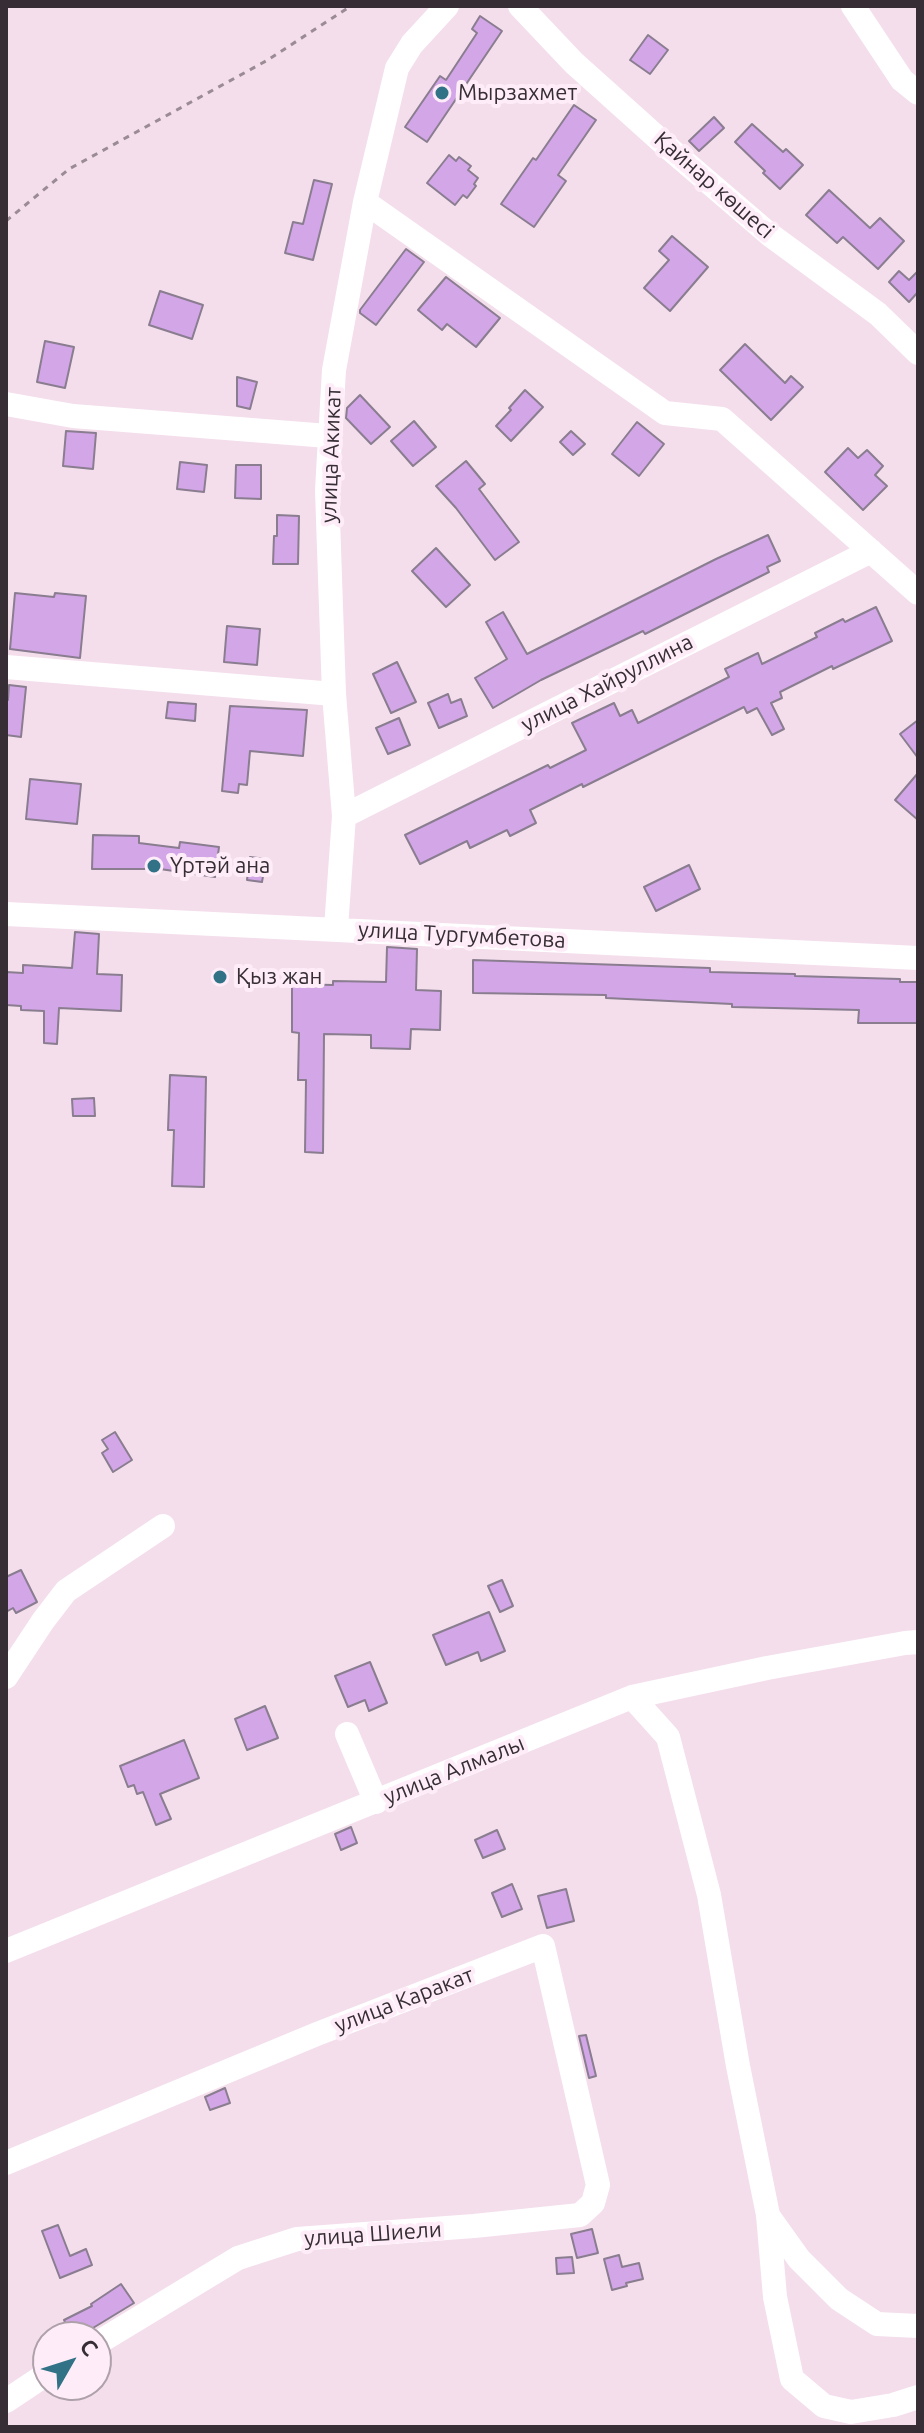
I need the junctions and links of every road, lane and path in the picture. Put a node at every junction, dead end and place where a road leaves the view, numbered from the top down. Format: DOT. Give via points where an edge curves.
graph roads {
  1 [pos="351,6"];
  2 [pos="447,6"];
  3 [pos="520,6"];
  4 [pos="853,6"];
  5 [pos="918,93"];
  6 [pos="365,202"];
  7 [pos="6,221"];
  8 [pos="918,353"];
  9 [pos="6,404"];
  10 [pos="328,436"];
  11 [pos="871,551"];
  12 [pos="918,593"];
  13 [pos="6,667"];
  14 [pos="334,694"];
  15 [pos="344,816"];
  16 [pos="6,914"];
  17 [pos="336,928"];
  18 [pos="918,958"];
  19 [pos="163,1526"];
  20 [pos="918,1642"];
  21 [pos="6,1677"];
  22 [pos="632,1697"];
  23 [pos="347,1734"];
  24 [pos="376,1802"];
  25 [pos="6,1951"];
  26 [pos="6,2163"];
  27 [pos="580,2215"];
  28 [pos="768,2215"];
  29 [pos="918,2326"];
  30 [pos="112,2334"];
  31 [pos="32,2384"];
  32 [pos="918,2397"];
  33 [pos="6,2401"];
  1 -- 7 [label="path" via="266,61 69,169"];
  2 -- 6 [label="street, улица Акикат" via="397,68"];
  3 -- 8 [label="street, Қайнар көшесі" via="671,150 769,234 878,314"];
  4 -- 5 [label="street" via="902,80"];
  6 -- 10 [label="street, улица Акикат" via="334,370"];
  6 -- 11 [label="street" via="665,413 722,419"];
  9 -- 10 [label="street" via="73,416"];
  10 -- 14 [label="street, улица Акикат"];
  11 -- 12 [label="street"];
  11 -- 15 [label="street, улица Хайруллина"];
  13 -- 14 [label="street"];
  14 -- 15 [label="street, улица Акикат"];
  15 -- 17 [label="street, улица Акикат"];
  16 -- 17 [label="street, улица Тургумбетова"];
  17 -- 18 [label="street, улица Тургумбетова"];
  19 -- 21 [label="street" via="66,1591"];
  20 -- 22 [label="street, улица Алмалы"];
  22 -- 24 [label="street, улица Алмалы"];
  22 -- 28 [label="street" via="668,1737 672,1752 709,1895"];
  23 -- 24 [label="street"];
  24 -- 25 [label="street, улица Алмалы"];
  26 -- 27 [label="street, улица Каракат" via="543,1946 598,2185 593,2203"];
  27 -- 30 [label="street, улица Шиели" via="297,2239 238,2258"];
  28 -- 29 [label="street" via="799,2259 839,2299 877,2324"];
  28 -- 32 [label="street" via="775,2297 792,2379 824,2406 851,2412"];
  31 -- 33 [label="street"];
}
